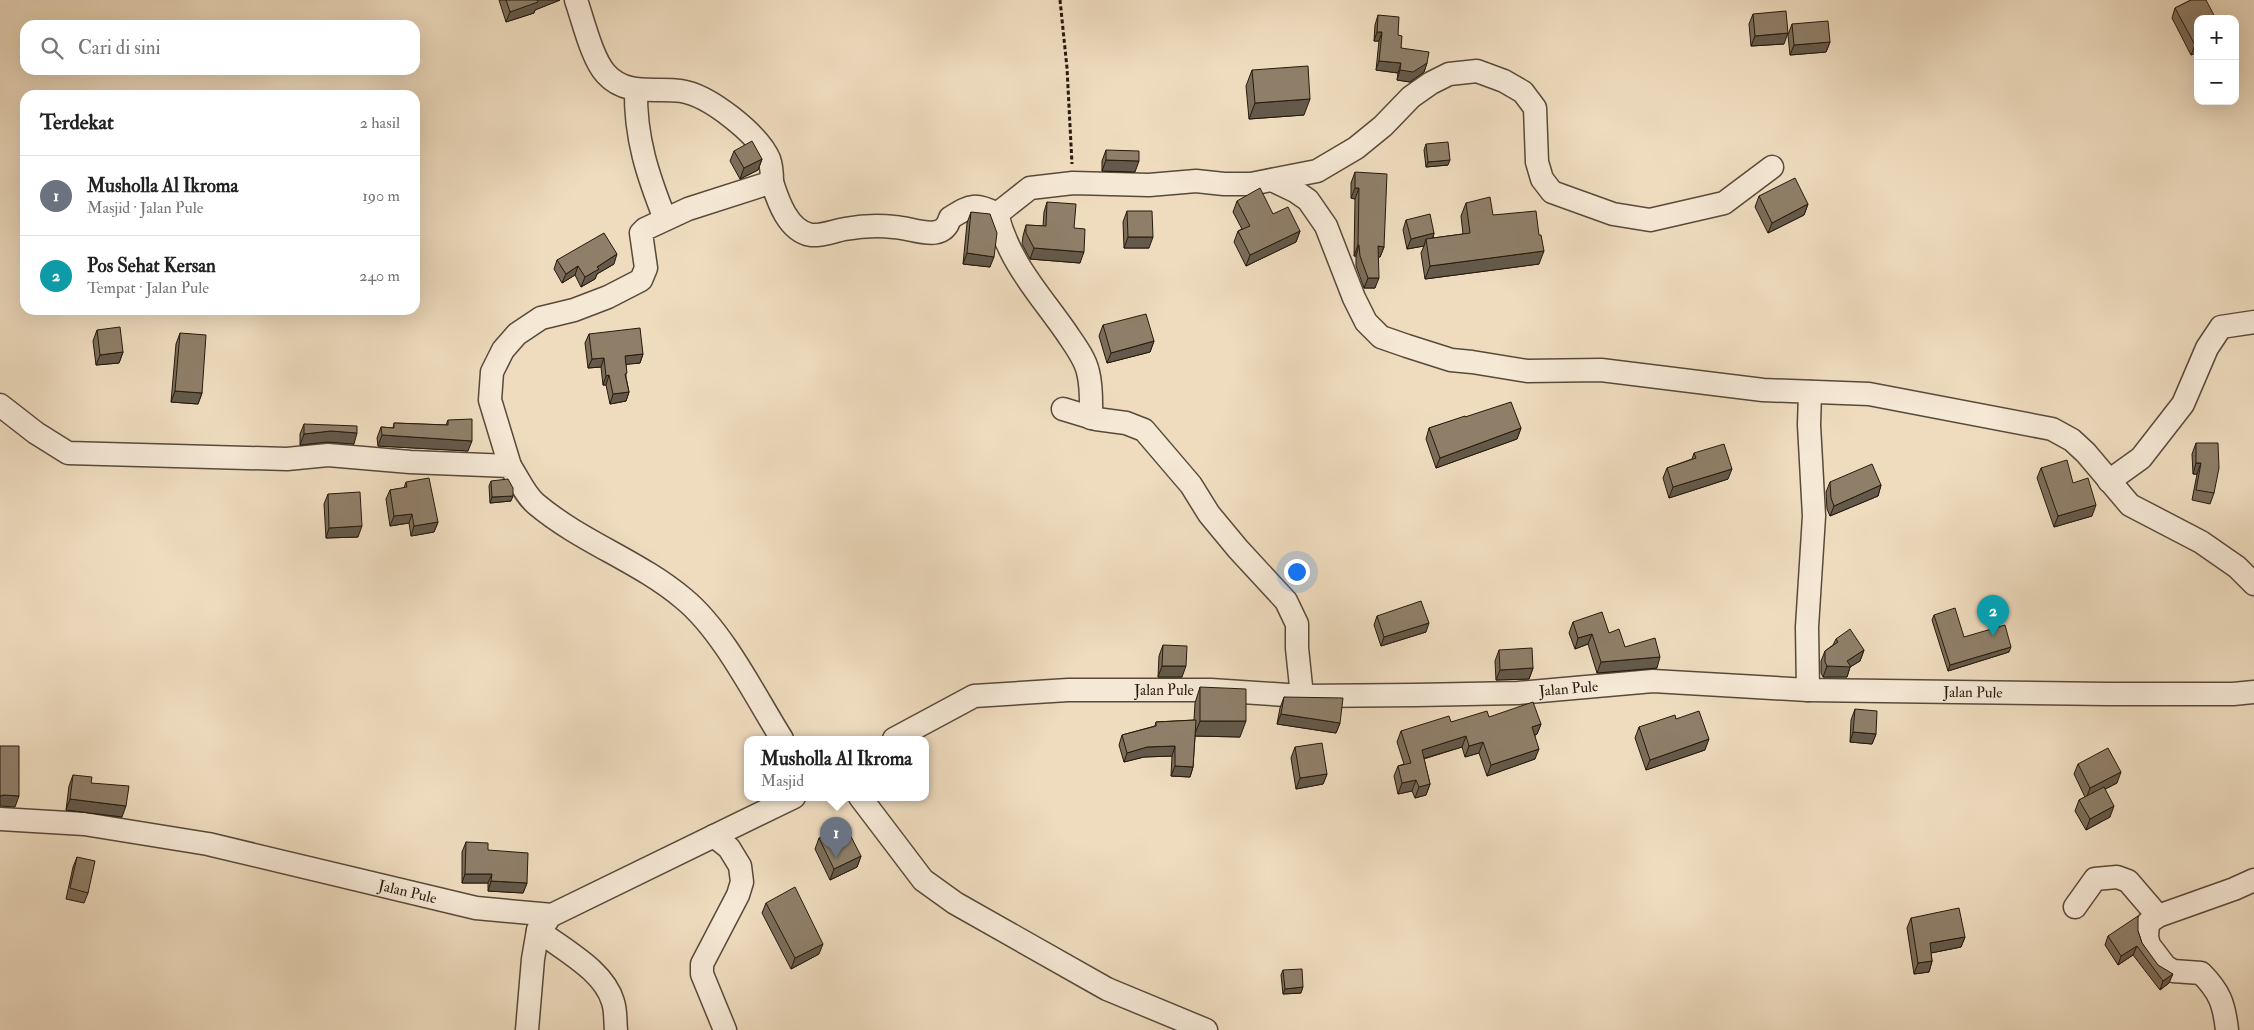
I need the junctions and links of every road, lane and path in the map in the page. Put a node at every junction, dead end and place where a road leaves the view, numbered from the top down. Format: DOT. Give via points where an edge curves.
graph roads {
  1 [pos="576,0"];
  2 [pos="1060,0"];
  3 [pos="636,90"];
  4 [pos="1772,167"];
  5 [pos="1272,180"];
  6 [pos="772,182"];
  7 [pos="1073,184"];
  8 [pos="997,214"];
  9 [pos="665,219"];
  10 [pos="2254,322"];
  11 [pos="1810,392"];
  12 [pos="0,405"];
  13 [pos="1063,408"];
  14 [pos="1091,418"];
  15 [pos="510,466"];
  16 [pos="2109,481"];
  17 [pos="2254,584"];
  18 [pos="1808,690"];
  19 [pos="2254,692"];
  20 [pos="1302,696"];
  21 [pos="780,736"];
  22 [pos="900,736"];
  23 [pos="786,801"];
  24 [pos="863,801"];
  25 [pos="0,820"];
  26 [pos="714,836"];
  27 [pos="2254,880"];
  28 [pos="2075,907"];
  29 [pos="2158,916"];
  30 [pos="545,923"];
  31 [pos="527,1030"];
  32 [pos="616,1030"];
  33 [pos="725,1030"];
  34 [pos="1206,1030"];
  35 [pos="2227,1030"];
  1 -- 3 [label="street" via="605,74"];
  2 -- 7 [label="path"];
  3 -- 6 [label="street" via="683,91 724,111 761,145 772,170"];
  3 -- 9 [label="street" via="638,139"];
  4 -- 5 [label="street" via="1724,203 1650,220 1613,214 1552,192 1542,179 1537,162 1535,108 1523,92 1476,71 1449,74 1431,83 1411,96 1383,126 1356,148 1317,171"];
  5 -- 7 [label="street" via="1251,184 1196,181 1149,185"];
  5 -- 11 [label="street" via="1308,200 1322,219 1366,322 1381,337 1451,360 1527,371 1601,370 1763,390"];
  6 -- 8 [label="street" via="786,216 810,235 864,226 942,232 950,218 965,208 976,205"];
  6 -- 9 [label="street"];
  7 -- 8 [label="street" via="1030,188"];
  8 -- 14 [label="street" via="1015,262 1077,347 1088,371"];
  9 -- 15 [label="street" via="641,233 646,268 641,280 574,310 541,318 517,334 503,350 492,372 490,400"];
  10 -- 16 [label="street" via="2221,328 2207,348 2183,404 2141,458"];
  11 -- 16 [label="street" via="1869,394 2052,429 2072,440"];
  11 -- 18 [label="street" via="1814,516 1807,627"];
  12 -- 15 [label="street" via="36,433 68,452 287,459 328,455"];
  13 -- 14 [label="street"];
  14 -- 20 [label="street" via="1126,423 1144,430 1191,485 1209,514 1238,549 1286,601 1297,624"];
  15 -- 21 [label="street" via="535,503 685,600 721,640"];
  16 -- 17 [label="street" via="2130,505 2202,542 2237,567"];
  18 -- 19 [label="street, Jalan Pule" via="2108,694"];
  18 -- 20 [label="street, Jalan Pule" via="1653,681 1518,693"];
  20 -- 22 [label="street, Jalan Pule" via="1211,690 1068,690 974,696"];
  23 -- 26 [label="street"];
  24 -- 34 [label="street" via="923,880 955,903 1107,989"];
  25 -- 30 [label="street, Jalan Pule" via="84,824 208,844"];
  26 -- 30 [label="street"];
  26 -- 33 [label="street" via="729,848 740,866 742,882 702,964 702,974"];
  27 -- 29 [label="street"];
  28 -- 29 [label="street" via="2095,879 2117,877 2128,881"];
  29 -- 35 [label="street" via="2148,923 2146,937 2153,952 2173,971 2201,973 2215,987 2224,1008"];
  30 -- 31 [label="street" via="533,959"];
  30 -- 32 [label="street" via="607,986 614,1003"];
}
